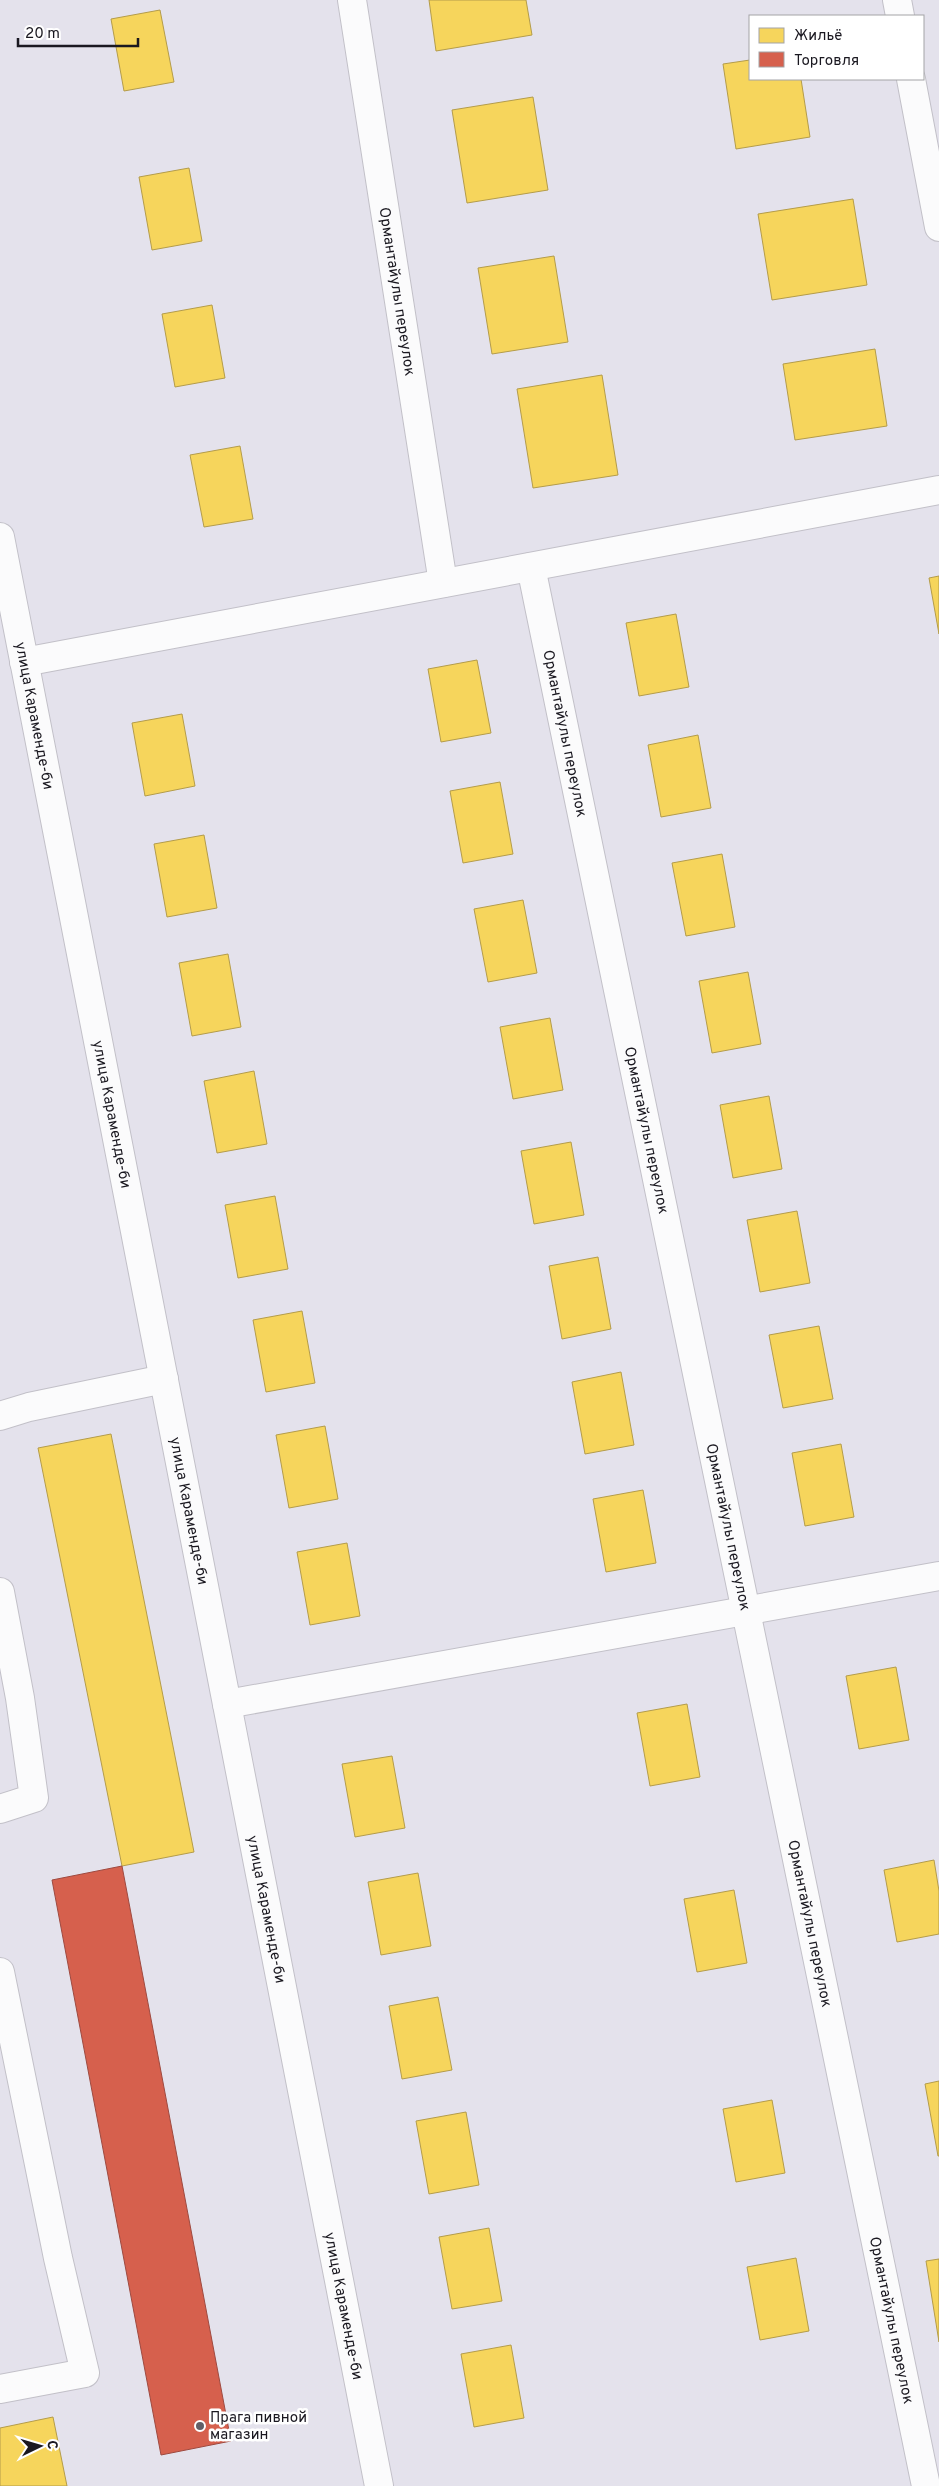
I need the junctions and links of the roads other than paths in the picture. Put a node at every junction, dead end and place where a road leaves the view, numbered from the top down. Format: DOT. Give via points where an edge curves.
graph roads {
  1 [pos="352,0"];
  2 [pos="897,0"];
  3 [pos="900,15"];
  4 [pos="911,80"];
  5 [pos="939,227"];
  6 [pos="939,490"];
  7 [pos="0,537"];
  8 [pos="530,567"];
  9 [pos="442,583"];
  10 [pos="24,662"];
  11 [pos="164,1379"];
  12 [pos="0,1416"];
  13 [pos="939,1576"];
  14 [pos="0,1592"];
  15 [pos="746,1611"];
  16 [pos="227,1704"];
  17 [pos="0,1809"];
  18 [pos="0,1972"];
  19 [pos="0,2389"];
  20 [pos="939,2485"];
  21 [pos="379,2486"];
  22 [pos="926,2486"];
  23 [pos="934,2486"];
  1 -- 9 [label="street, Ормантайулы переулок"];
  2 -- 3 [label="street"];
  4 -- 5 [label="street"];
  6 -- 8 [label="street"];
  7 -- 10 [label="street, улица Караменде-би"];
  8 -- 9 [label="street"];
  8 -- 15 [label="street, Ормантайулы переулок"];
  9 -- 10 [label="street"];
  10 -- 11 [label="street, улица Караменде-би"];
  11 -- 12 [label="street"];
  11 -- 16 [label="street, улица Караменде-би"];
  13 -- 15 [label="street"];
  14 -- 17 [label="street" via="34,1798"];
  15 -- 16 [label="street"];
  15 -- 22 [label="street, Ормантайулы переулок"];
  16 -- 21 [label="street, улица Караменде-би"];
  18 -- 19 [label="street" via="85,2374"];
  20 -- 23 [label="street"];
}
